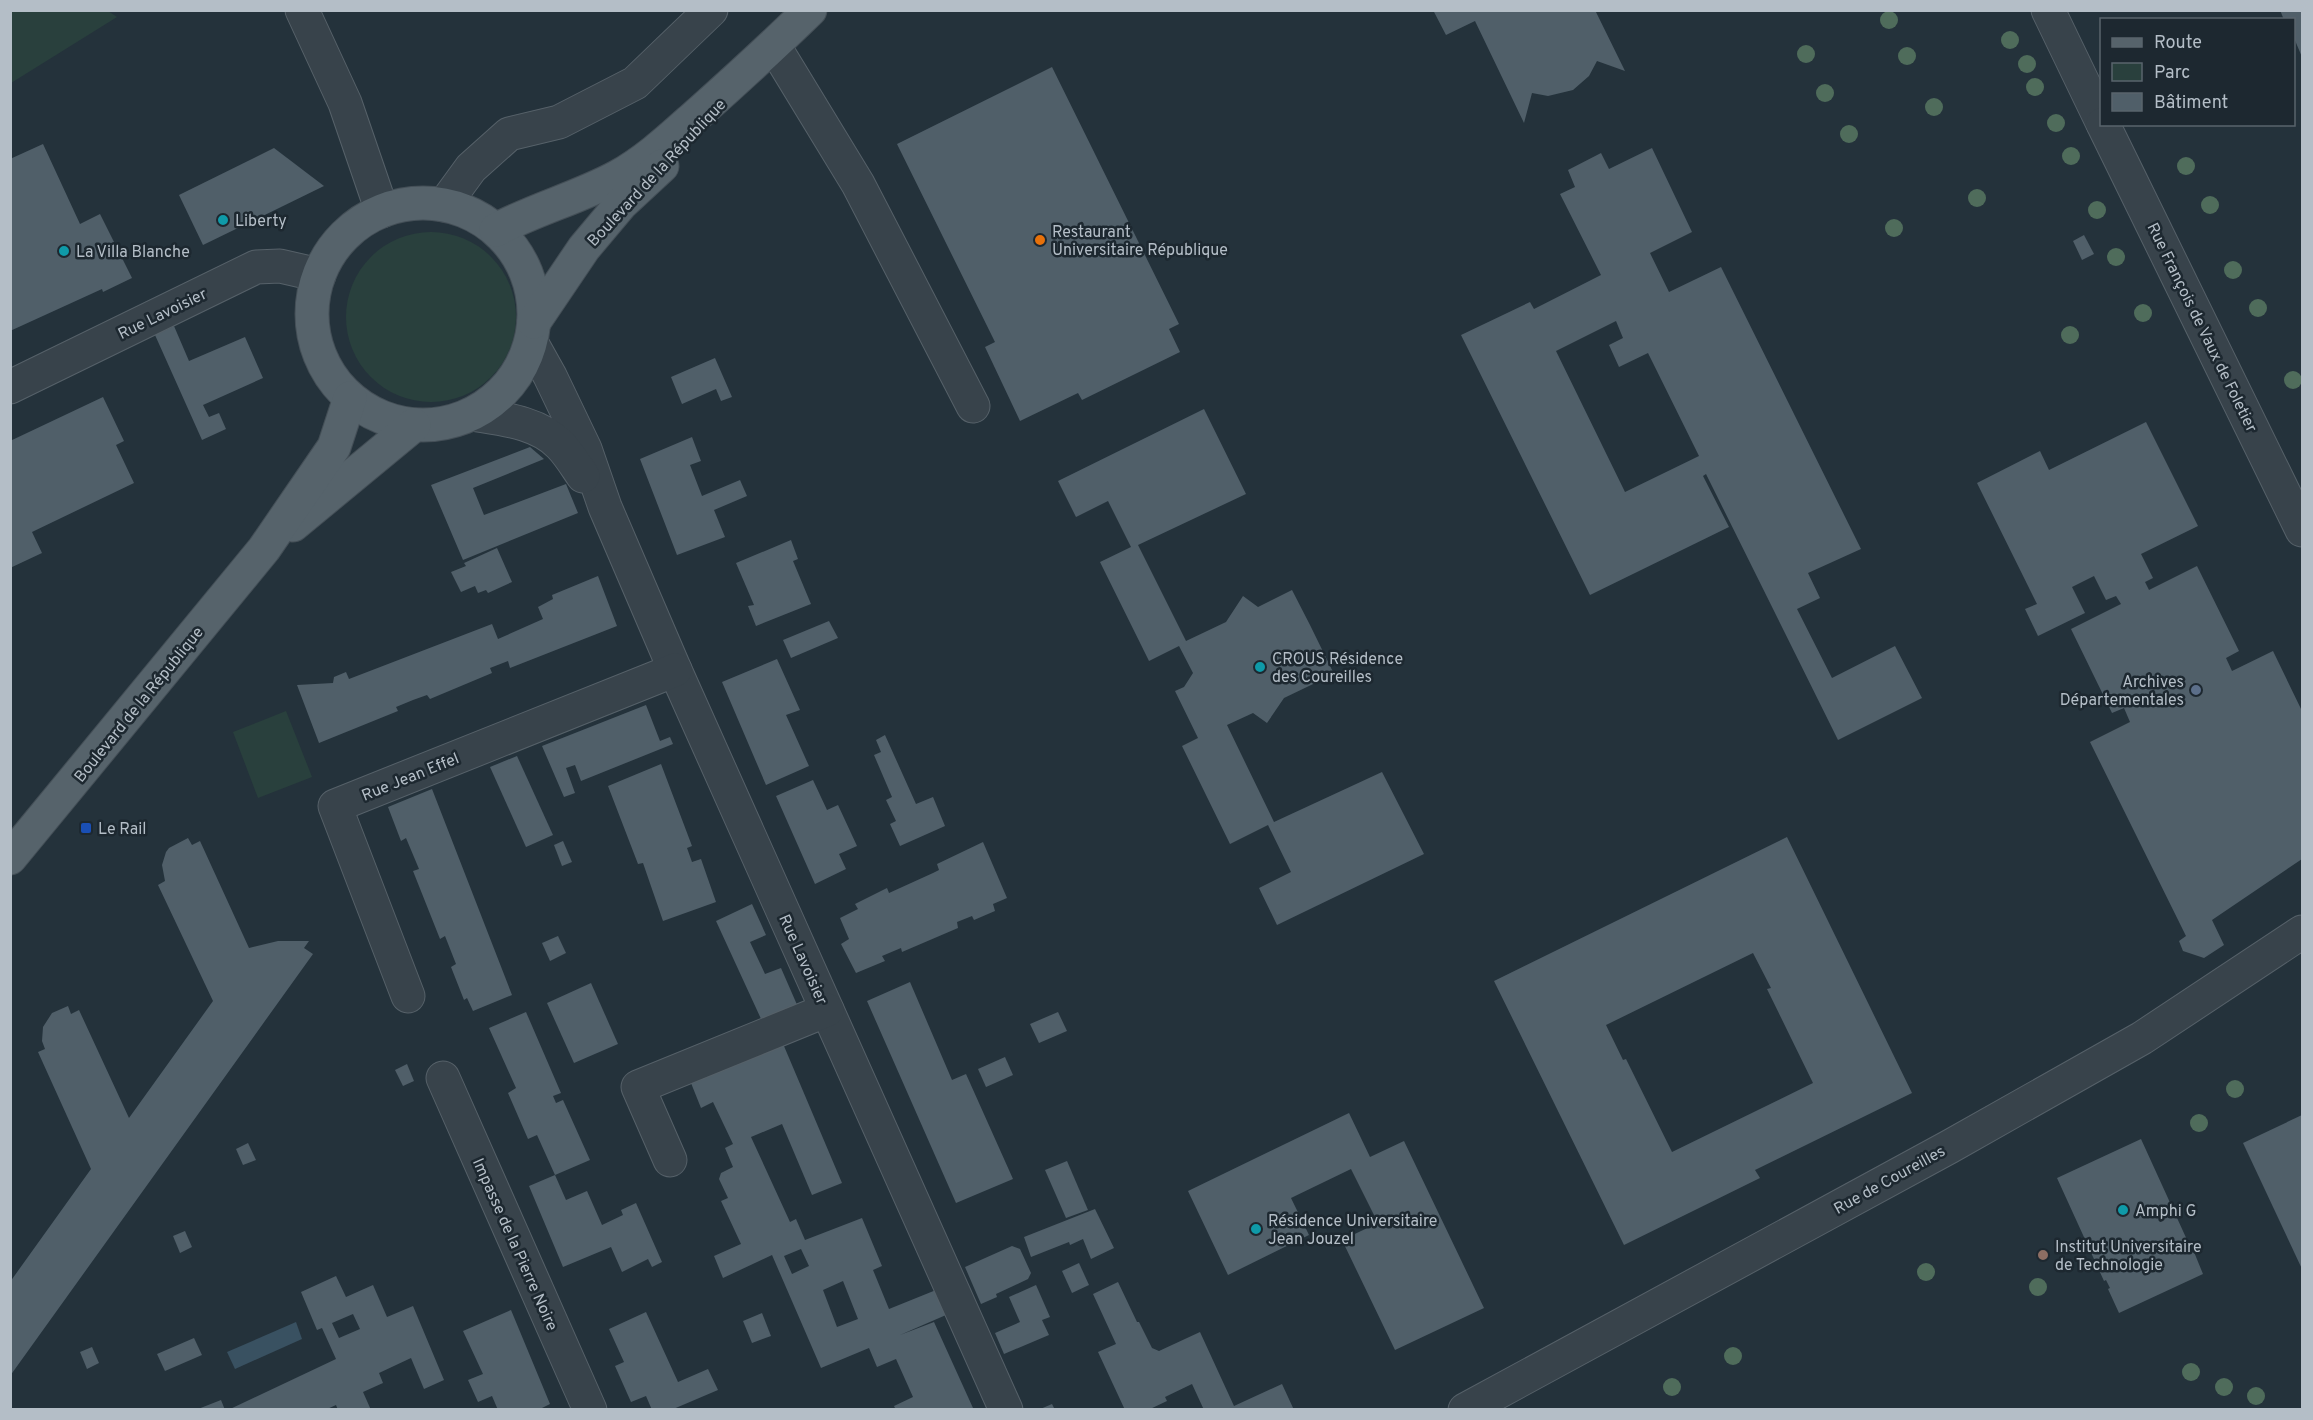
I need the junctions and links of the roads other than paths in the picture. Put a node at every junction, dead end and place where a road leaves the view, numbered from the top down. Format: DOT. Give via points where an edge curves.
graph roads {
  1 [pos="302,10"];
  2 [pos="711,10"];
  3 [pos="810,10"];
  4 [pos="2048,10"];
  5 [pos="768,51"];
  6 [pos="2100,119"];
  7 [pos="2103,126"];
  8 [pos="444,205"];
  9 [pos="382,211"];
  10 [pos="496,230"];
  11 [pos="319,275"];
  12 [pos="533,332"];
  13 [pos="10,387"];
  14 [pos="350,398"];
  15 [pos="974,406"];
  16 [pos="472,414"];
  17 [pos="414,425"];
  18 [pos="605,507"];
  19 [pos="2302,530"];
  20 [pos="264,549"];
  21 [pos="675,670"];
  22 [pos="10,858"];
  23 [pos="2302,932"];
  24 [pos="408,996"];
  25 [pos="827,1010"];
  26 [pos="443,1078"];
  27 [pos="670,1160"];
  28 [pos="590,1410"];
  29 [pos="1006,1410"];
  30 [pos="1465,1410"];
  1 -- 9 [label="street" via="345,102"];
  2 -- 8 [label="street" via="635,83 559,122 509,134 471,168"];
  3 -- 5 [label="main road, Boulevard de la République"];
  4 -- 6 [label="street, Rue François de Vaux de Foletier"];
  5 -- 10 [label="main road, Boulevard de la République" via="659,148 619,176"];
  5 -- 12 [label="main road, Boulevard de la République" via="682,148 621,204 584,248"];
  5 -- 15 [label="street" via="858,184"];
  7 -- 19 [label="street, Rue François de Vaux de Foletier"];
  8 -- 9 [label="main road, Boulevard de la République" via="402,205"];
  8 -- 10 [label="main road, Boulevard de la République" via="471,214"];
  9 -- 11 [label="main road, Boulevard de la République" via="344,236"];
  10 -- 12 [label="main road, Boulevard de la République" via="522,262 530,281"];
  11 -- 13 [label="street, Rue Lavoisier" via="279,266 256,267"];
  11 -- 14 [label="main road, Boulevard de la République" via="312,308 315,341 328,372"];
  12 -- 16 [label="main road, Boulevard de la République" via="515,377 489,404"];
  12 -- 18 [label="street, Rue Lavoisier" via="585,449"];
  14 -- 17 [label="main road, Boulevard de la République" via="380,416"];
  14 -- 20 [label="main road, Boulevard de la République" via="334,447"];
  16 -- 17 [label="main road, Boulevard de la République" via="434,425"];
  16 -- 18 [label="street, Rue Lavoisier" via="509,420 552,438"];
  17 -- 20 [label="main road, Boulevard de la République"];
  18 -- 21 [label="street, Rue Lavoisier"];
  20 -- 22 [label="main road, Boulevard de la République"];
  21 -- 24 [label="street, Rue Jean Effel" via="335,806"];
  21 -- 25 [label="street, Rue Lavoisier"];
  23 -- 30 [label="street, Rue de Coureilles" via="2142,1038"];
  25 -- 27 [label="street" via="638,1087"];
  25 -- 29 [label="street, Rue Lavoisier"];
  26 -- 28 [label="street, Impasse de la Pierre Noire"];
}
